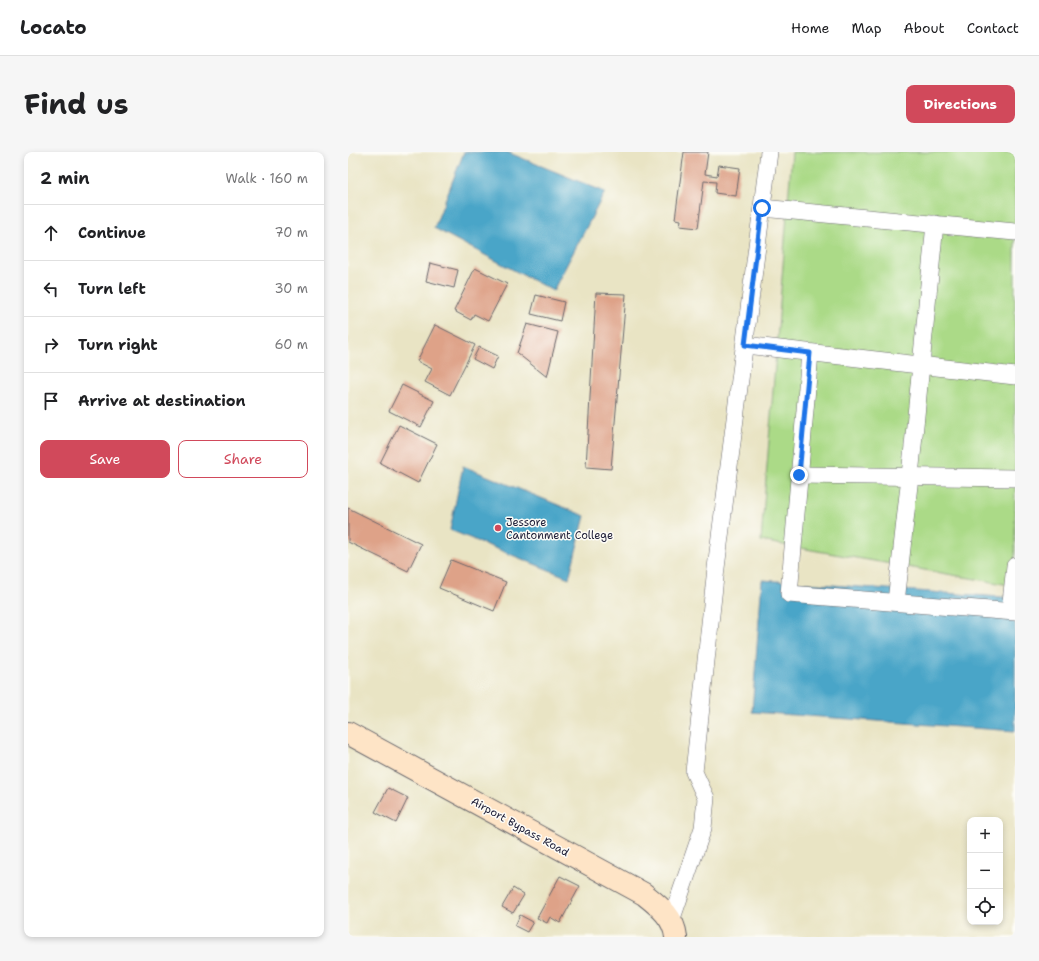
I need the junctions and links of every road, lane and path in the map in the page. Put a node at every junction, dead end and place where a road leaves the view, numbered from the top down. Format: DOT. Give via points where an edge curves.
graph roads {
  1 [pos="769,152"];
  2 [pos="762,208"];
  3 [pos="935,224"];
  4 [pos="1015,232"];
  5 [pos="745,345"];
  6 [pos="810,353"];
  7 [pos="921,366"];
  8 [pos="1015,376"];
  9 [pos="799,475"];
  10 [pos="910,476"];
  11 [pos="1015,478"];
  12 [pos="1015,566"];
  13 [pos="896,602"];
  14 [pos="1013,611"];
  15 [pos="348,733"];
  16 [pos="674,929"];
  1 -- 2 [label="street"];
  2 -- 3 [label="street"];
  2 -- 5 [label="street"];
  3 -- 4 [label="street"];
  3 -- 7 [label="street"];
  5 -- 6 [label="street"];
  5 -- 16 [label="street" via="716,568 694,772 706,798 703,828"];
  6 -- 7 [label="street"];
  6 -- 9 [label="street"];
  7 -- 8 [label="street"];
  7 -- 10 [label="street"];
  9 -- 10 [label="street"];
  9 -- 13 [label="street" via="789,594"];
  10 -- 11 [label="street"];
  10 -- 13 [label="street"];
  12 -- 14 [label="street"];
  13 -- 14 [label="street"];
  15 -- 16 [label="street, Airport Bypass Road" via="644,894 662,908"];
}
